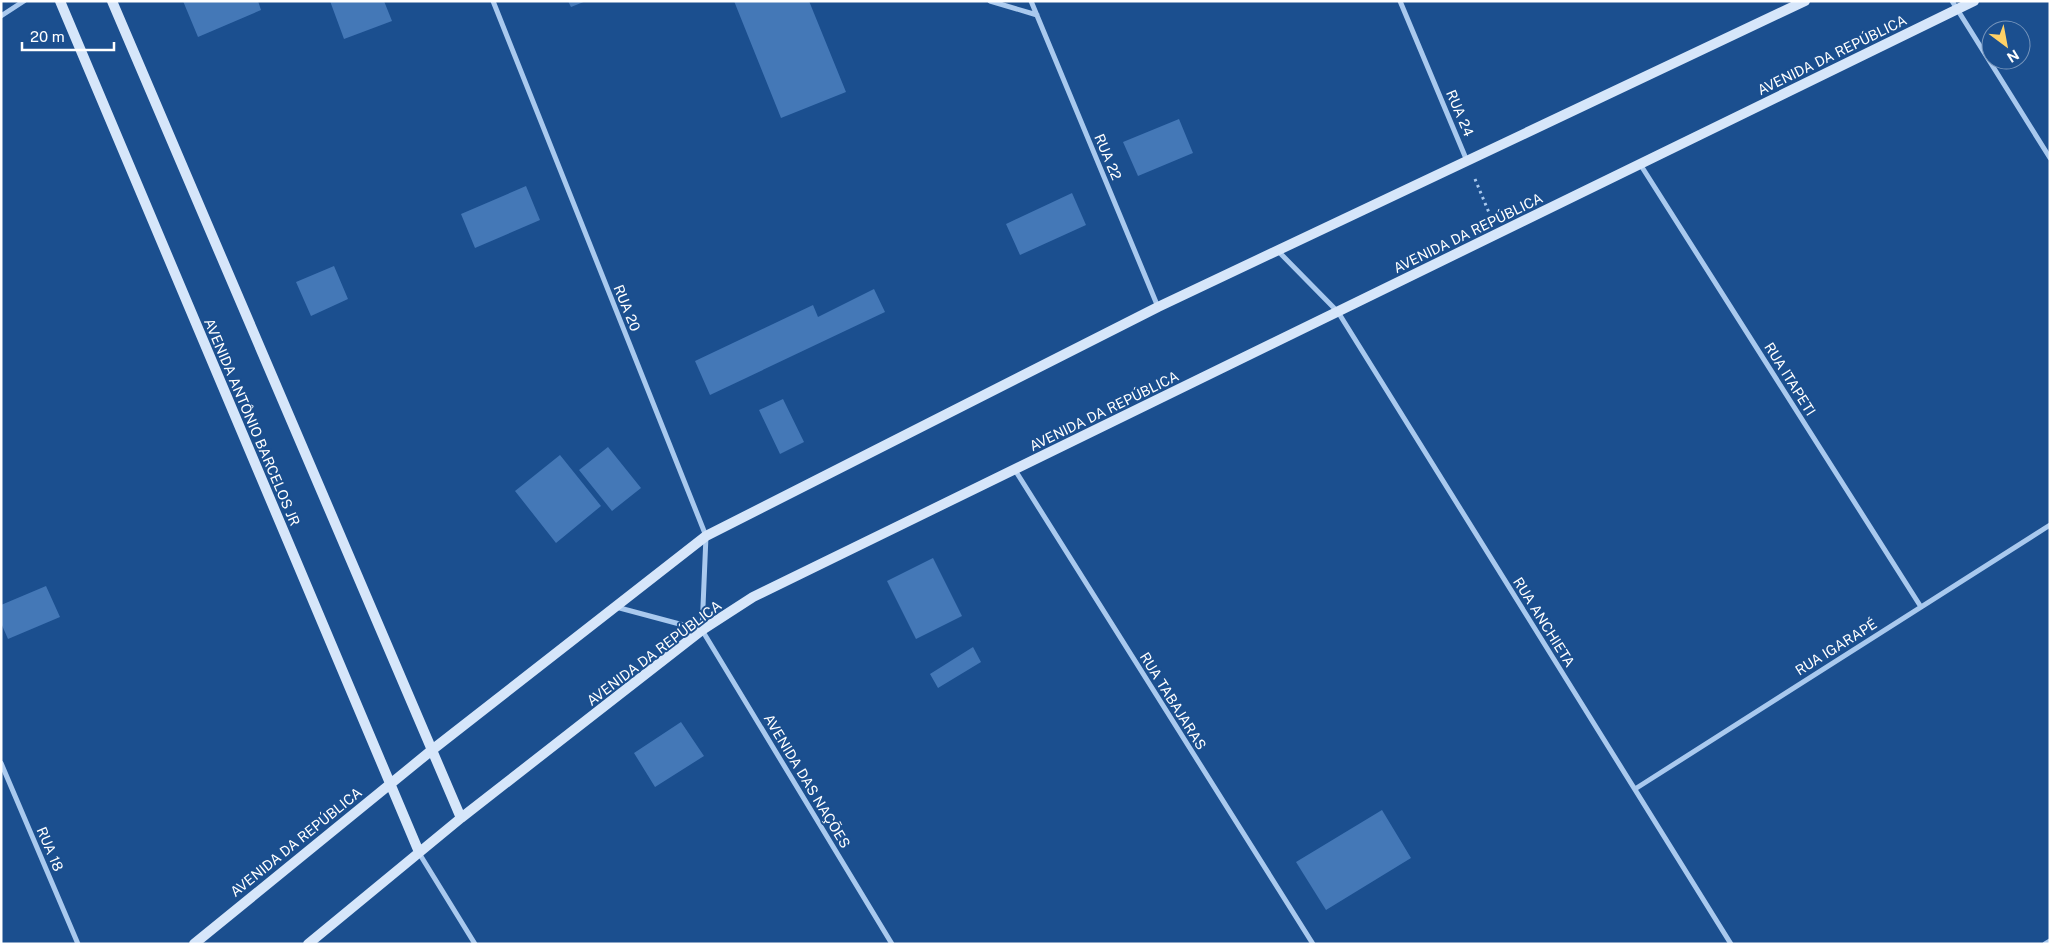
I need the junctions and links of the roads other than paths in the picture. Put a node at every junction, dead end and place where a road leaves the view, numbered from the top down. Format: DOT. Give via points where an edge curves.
graph roads {
  1 [pos="24,1"];
  2 [pos="60,1"];
  3 [pos="112,1"];
  4 [pos="493,1"];
  5 [pos="990,1"];
  6 [pos="1031,1"];
  7 [pos="1400,1"];
  8 [pos="1805,1"];
  9 [pos="1974,1"];
  10 [pos="1955,5"];
  11 [pos="1037,15"];
  12 [pos="1,16"];
  13 [pos="2050,158"];
  14 [pos="1467,161"];
  15 [pos="1640,164"];
  16 [pos="1278,251"];
  17 [pos="1158,307"];
  18 [pos="1338,312"];
  19 [pos="1015,470"];
  20 [pos="2050,525"];
  21 [pos="706,536"];
  22 [pos="615,606"];
  23 [pos="1921,607"];
  24 [pos="702,630"];
  25 [pos="432,750"];
  26 [pos="1,764"];
  27 [pos="390,784"];
  28 [pos="1634,788"];
  29 [pos="461,818"];
  30 [pos="419,852"];
  31 [pos="2050,941"];
  32 [pos="1730,942"];
  33 [pos="78,944"];
  34 [pos="194,944"];
  35 [pos="308,944"];
  36 [pos="475,944"];
  37 [pos="892,944"];
  38 [pos="1313,944"];
  39 [pos="1723,944"];
  40 [pos="2045,944"];
  1 -- 12 [label="street"];
  2 -- 27 [label="street, AVENIDA ANTÔNIO BARCELOS JR"];
  3 -- 25 [label="street"];
  4 -- 21 [label="street, RUA 20"];
  5 -- 11 [label="street"];
  6 -- 11 [label="street, RUA 22"];
  7 -- 14 [label="street, RUA 24"];
  8 -- 14 [label="street, AVENIDA DA REPÚBLICA"];
  9 -- 10 [label="street, AVENIDA DA REPÚBLICA"];
  10 -- 13 [label="street"];
  10 -- 15 [label="street, AVENIDA DA REPÚBLICA"];
  11 -- 17 [label="street, RUA 22"];
  14 -- 16 [label="street, AVENIDA DA REPÚBLICA"];
  15 -- 18 [label="street, AVENIDA DA REPÚBLICA"];
  15 -- 23 [label="street, RUA ITAPETI"];
  16 -- 17 [label="street, AVENIDA DA REPÚBLICA"];
  16 -- 18 [label="street, RUA ANCHIETA"];
  17 -- 21 [label="street, AVENIDA DA REPÚBLICA"];
  18 -- 19 [label="street, AVENIDA DA REPÚBLICA"];
  18 -- 28 [label="street, RUA ANCHIETA"];
  19 -- 24 [label="street, AVENIDA DA REPÚBLICA" via="753,597"];
  19 -- 38 [label="street, RUA TABAJARAS"];
  20 -- 23 [label="street, RUA IGARAPÉ"];
  21 -- 22 [label="street, AVENIDA DA REPÚBLICA"];
  21 -- 24 [label="street, RUA 20"];
  22 -- 24 [label="street"];
  22 -- 25 [label="street, AVENIDA DA REPÚBLICA"];
  23 -- 28 [label="street, RUA IGARAPÉ"];
  24 -- 29 [label="street, AVENIDA DA REPÚBLICA"];
  24 -- 37 [label="street, AVENIDA DAS NAÇÕES"];
  25 -- 27 [label="street, AVENIDA DA REPÚBLICA"];
  25 -- 29 [label="street"];
  26 -- 33 [label="street, RUA 18"];
  27 -- 30 [label="street, AVENIDA ANTÔNIO BARCELOS JR"];
  27 -- 34 [label="street, AVENIDA DA REPÚBLICA"];
  28 -- 32 [label="street, RUA ANCHIETA"];
  29 -- 30 [label="street, AVENIDA DA REPÚBLICA"];
  30 -- 35 [label="street, AVENIDA DA REPÚBLICA"];
  30 -- 36 [label="street"];
  31 -- 40 [label="street"];
  32 -- 39 [label="street"];
}
